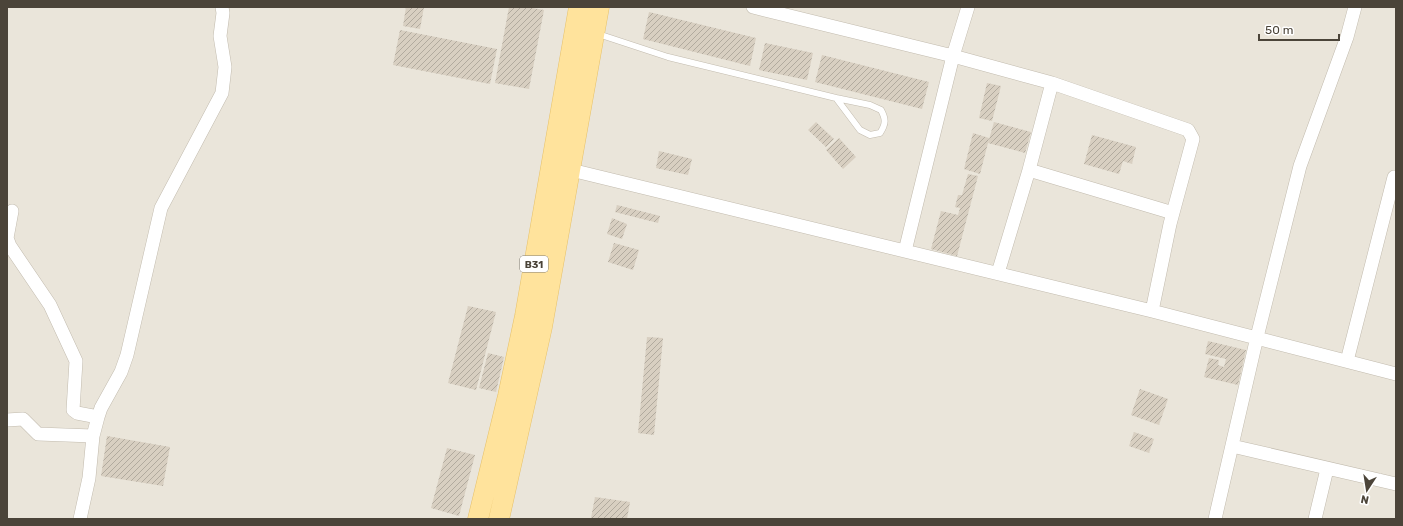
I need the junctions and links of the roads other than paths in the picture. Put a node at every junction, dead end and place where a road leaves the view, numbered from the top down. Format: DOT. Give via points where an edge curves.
graph roads {
  1 [pos="222,7"];
  2 [pos="579,7"];
  3 [pos="599,7"];
  4 [pos="753,7"];
  5 [pos="968,7"];
  6 [pos="1355,7"];
  7 [pos="594,33"];
  8 [pos="953,56"];
  9 [pos="1052,83"];
  10 [pos="836,98"];
  11 [pos="571,170"];
  12 [pos="1029,170"];
  13 [pos="1394,177"];
  14 [pos="554,208"];
  15 [pos="12,211"];
  16 [pos="1173,214"];
  17 [pos="905,251"];
  18 [pos="998,273"];
  19 [pos="1152,311"];
  20 [pos="1257,337"];
  21 [pos="1347,361"];
  22 [pos="1396,374"];
  23 [pos="98,417"];
  24 [pos="7,420"];
  25 [pos="93,436"];
  26 [pos="1232,446"];
  27 [pos="1327,469"];
  28 [pos="1396,484"];
  29 [pos="80,519"];
  30 [pos="478,519"];
  31 [pos="499,519"];
  32 [pos="1215,519"];
  33 [pos="1315,519"];
  1 -- 23 [label="street" via="220,36 225,67 222,93 161,208 127,355"];
  2 -- 14 [label="main road, B31"];
  3 -- 7 [label="main road, B31"];
  4 -- 8 [label="street"];
  5 -- 8 [label="street"];
  6 -- 20 [label="street" via="1347,37 1300,166"];
  7 -- 10 [label="lane" via="668,57"];
  7 -- 11 [label="main road, B31"];
  8 -- 9 [label="street"];
  8 -- 17 [label="street"];
  9 -- 12 [label="street"];
  9 -- 16 [label="street" via="1188,130 1194,139"];
  10 -- 10 [label="lane" via="881,110 885,125 880,133 870,135 860,130"];
  11 -- 14 [label="main road, B31"];
  11 -- 17 [label="street"];
  12 -- 16 [label="street"];
  12 -- 18 [label="street"];
  13 -- 21 [label="street"];
  14 -- 30 [label="main road, B31"];
  14 -- 31 [label="main road, B31" via="542,327"];
  15 -- 23 [label="street" via="7,238 10,246 50,305 76,361 73,410"];
  16 -- 19 [label="street"];
  17 -- 18 [label="street"];
  18 -- 19 [label="street"];
  19 -- 20 [label="street"];
  20 -- 21 [label="street"];
  20 -- 26 [label="street"];
  21 -- 22 [label="street"];
  23 -- 25 [label="street"];
  24 -- 25 [label="street" via="23,419 38,434"];
  25 -- 29 [label="street" via="89,478"];
  26 -- 27 [label="street"];
  26 -- 32 [label="street"];
  27 -- 28 [label="street"];
  27 -- 33 [label="street"];
}
